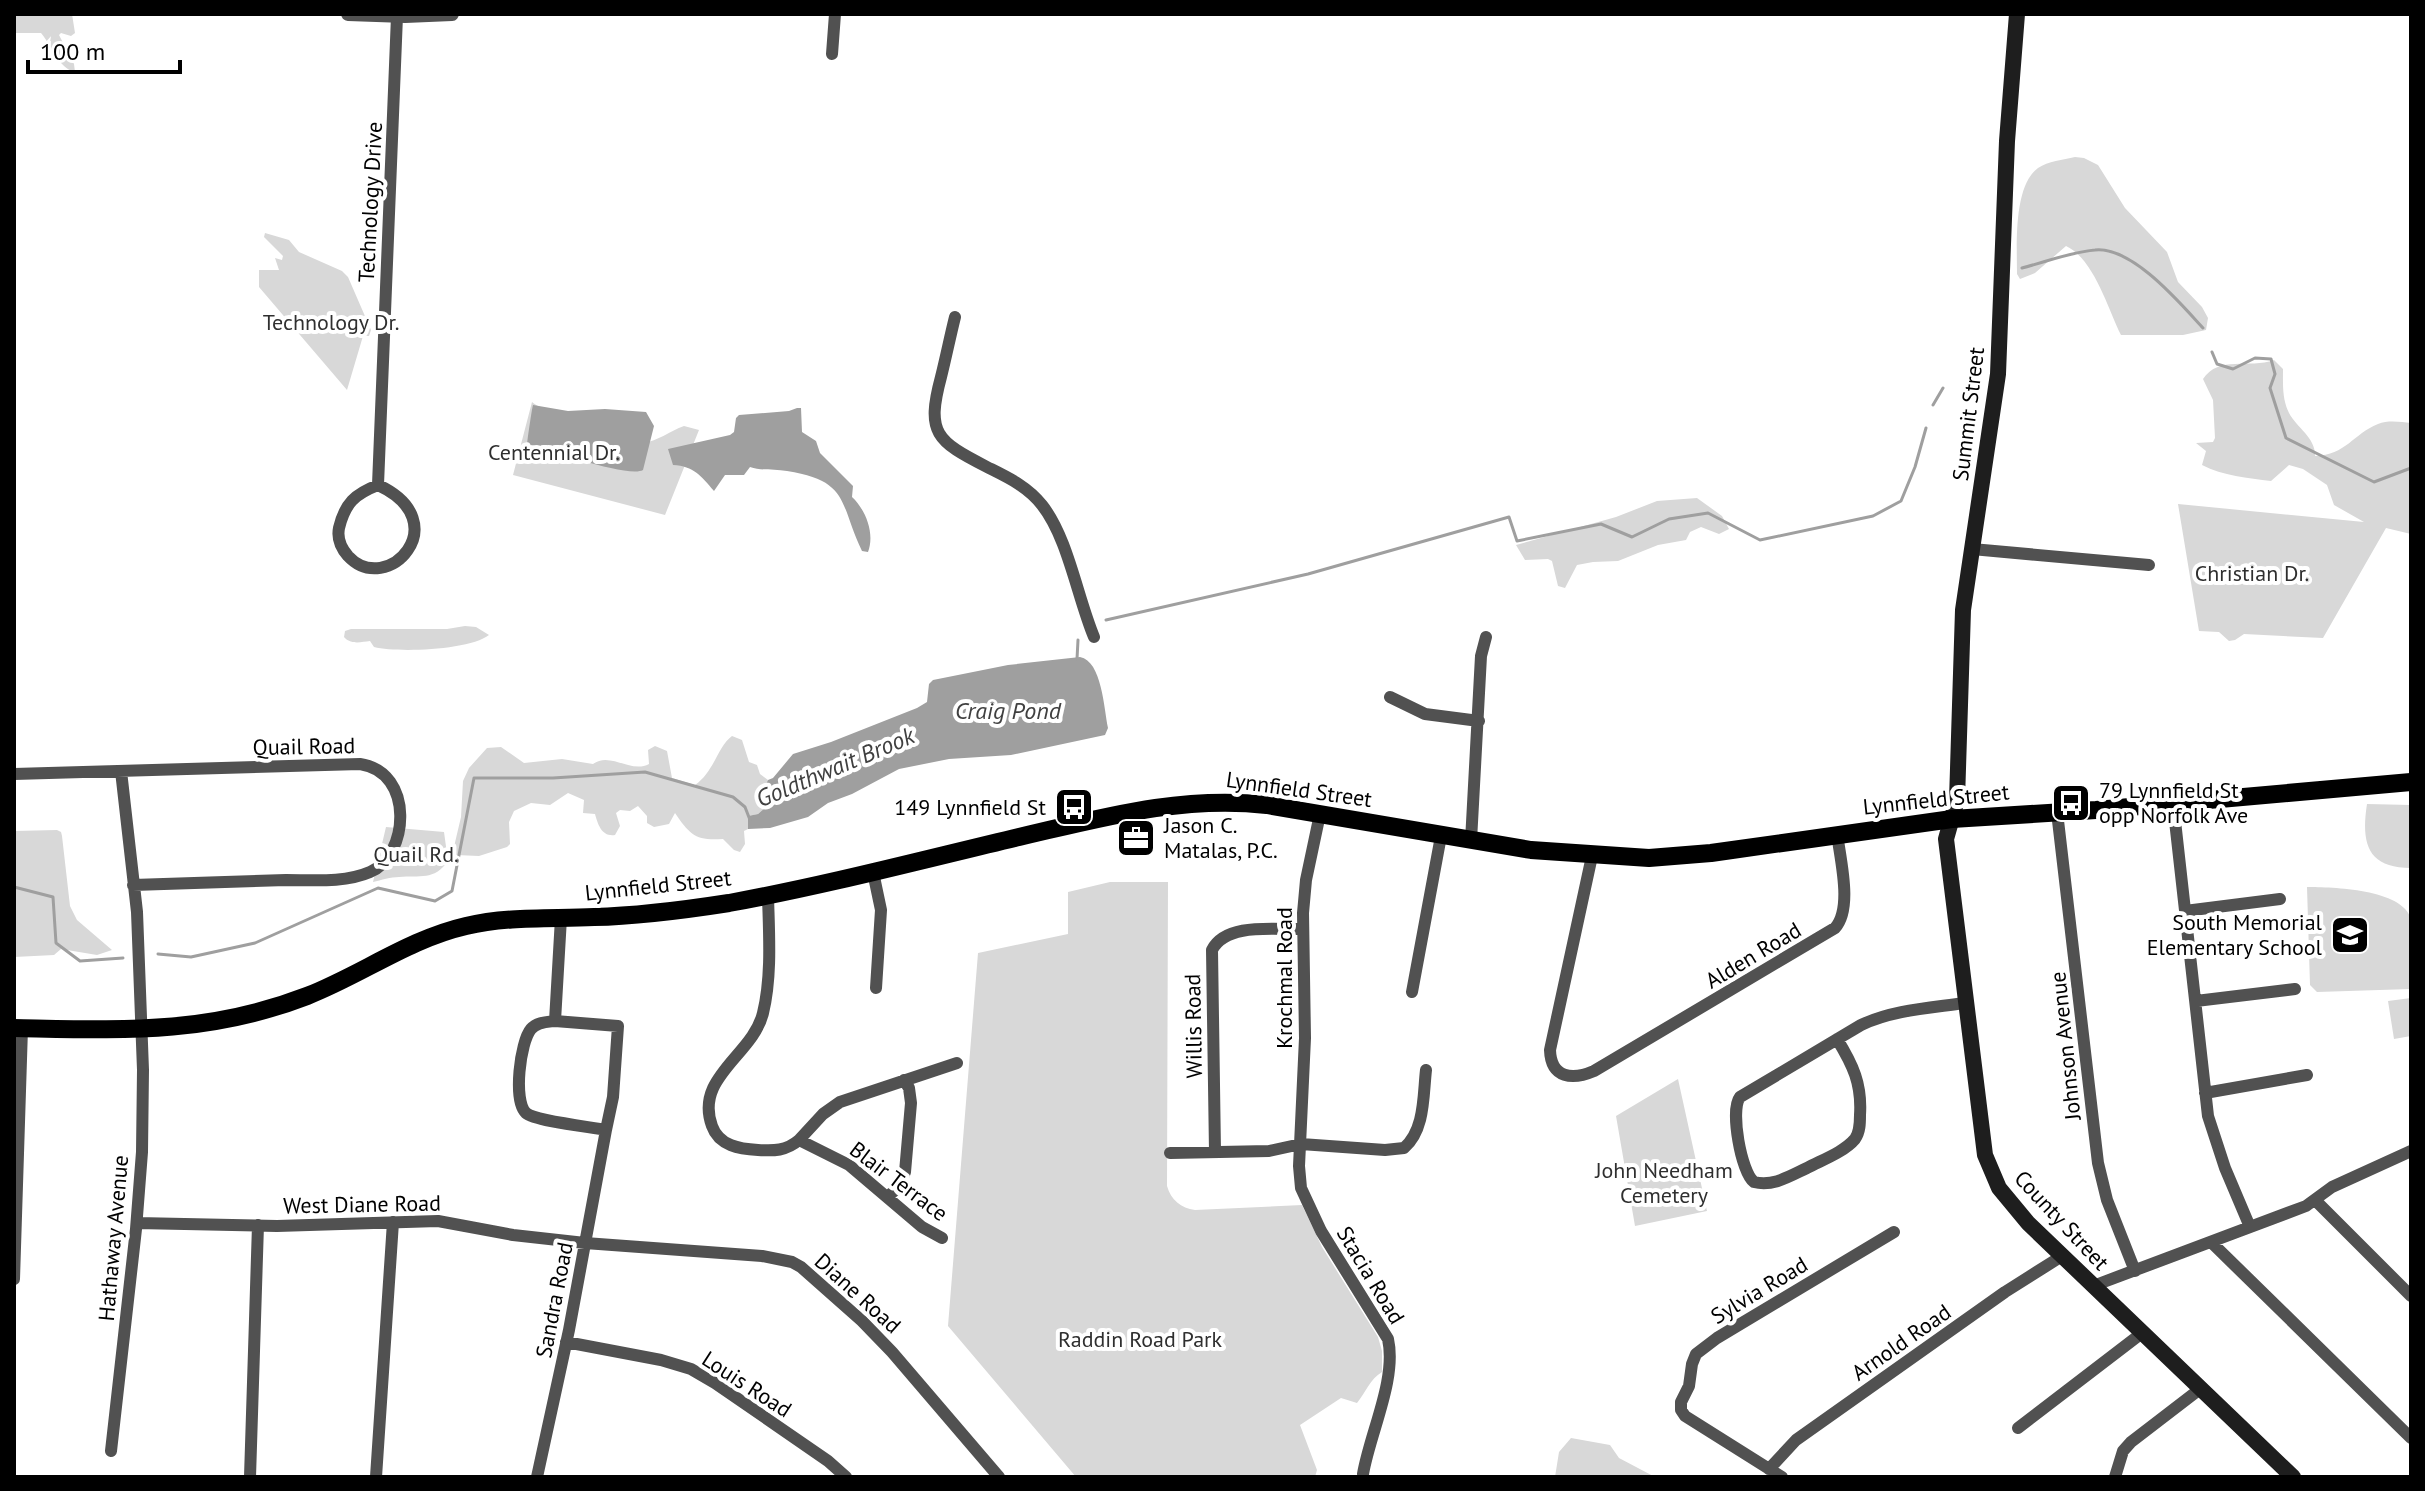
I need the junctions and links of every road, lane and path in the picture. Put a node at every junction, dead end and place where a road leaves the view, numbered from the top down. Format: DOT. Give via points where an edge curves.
graph roads {
  1 [pos="348,14"];
  2 [pos="452,14"];
  3 [pos="835,14"];
  4 [pos="2017,14"];
  5 [pos="397,16"];
  6 [pos="832,54"];
  7 [pos="955,317"];
  8 [pos="378,485"];
  9 [pos="1972,549"];
  10 [pos="2149,565"];
  11 [pos="1094,637"];
  12 [pos="1486,637"];
  13 [pos="1390,697"];
  14 [pos="1479,721"];
  15 [pos="121,771"];
  16 [pos="14,774"];
  17 [pos="2411,782"];
  18 [pos="2173,803"];
  19 [pos="2057,812"];
  20 [pos="1320,814"];
  21 [pos="1952,819"];
  22 [pos="1837,833"];
  23 [pos="1441,836"];
  24 [pos="1471,841"];
  25 [pos="1592,856"];
  26 [pos="873,872"];
  27 [pos="133,885"];
  28 [pos="768,896"];
  29 [pos="2280,899"];
  30 [pos="2185,911"];
  31 [pos="561,918"];
  32 [pos="1303,929"];
  33 [pos="876,988"];
  34 [pos="2295,989"];
  35 [pos="1412,992"];
  36 [pos="2196,1001"];
  37 [pos="1964,1003"];
  38 [pos="555,1021"];
  39 [pos="18,1028"];
  40 [pos="141,1029"];
  41 [pos="1837,1039"];
  42 [pos="957,1063"];
  43 [pos="1426,1070"];
  44 [pos="2307,1075"];
  45 [pos="904,1080"];
  46 [pos="2205,1093"];
  47 [pos="606,1130"];
  48 [pos="799,1140"];
  49 [pos="1301,1144"];
  50 [pos="16,1146"];
  51 [pos="2411,1151"];
  52 [pos="1215,1152"];
  53 [pos="1170,1153"];
  54 [pos="887,1197"];
  55 [pos="2315,1200"];
  56 [pos="393,1222"];
  57 [pos="137,1223"];
  58 [pos="258,1225"];
  59 [pos="2250,1227"];
  60 [pos="1894,1232"];
  61 [pos="942,1238"];
  62 [pos="2211,1242"];
  63 [pos="585,1243"];
  64 [pos="2062,1256"];
  65 [pos="2135,1271"];
  66 [pos="14,1279"];
  67 [pos="2093,1286"];
  68 [pos="2411,1296"];
  69 [pos="2142,1333"];
  70 [pos="566,1342"];
  71 [pos="2200,1389"];
  72 [pos="2018,1428"];
  73 [pos="2411,1438"];
  74 [pos="111,1451"];
  75 [pos="1769,1469"];
  76 [pos="1363,1474"];
  77 [pos="2289,1476"];
  78 [pos="250,1477"];
  79 [pos="376,1477"];
  80 [pos="537,1477"];
  81 [pos="846,1477"];
  82 [pos="999,1477"];
  83 [pos="1782,1477"];
  84 [pos="2115,1477"];
  1 -- 5 [label="street"];
  2 -- 5 [label="street"];
  3 -- 6 [label="street"];
  4 -- 9 [label="main road, Summit Street" via="1998,374"];
  5 -- 8 [label="street, Technology Drive"];
  7 -- 11 [label="street" via="933,406 934,423 955,450 1007,476 1043,506 1059,535"];
  8 -- 8 [label="street" via="406,502 414,518 409,551 379,568 351,559 338,534 346,505"];
  9 -- 10 [label="street"];
  9 -- 21 [label="main road, Summit Street" via="1962,625 1957,800"];
  12 -- 14 [label="street"];
  13 -- 14 [label="street" via="1425,714"];
  14 -- 24 [label="street"];
  15 -- 16 [label="street, Quail Road"];
  15 -- 27 [label="street, Hathaway Avenue"];
  15 -- 27 [label="street, Quail Road" via="360,764 373,766 392,781 400,806 394,847 372,872 326,879"];
  17 -- 18 [label="main road, Lynnfield Street"];
  18 -- 19 [label="main road, Lynnfield Street"];
  18 -- 30 [label="street"];
  19 -- 21 [label="main road, Lynnfield Street"];
  19 -- 65 [label="street, Johnson Avenue" via="2098,1163"];
  20 -- 23 [label="main road, Lynnfield Street"];
  20 -- 26 [label="main road, Lynnfield Street" via="1228,802 1156,807"];
  20 -- 32 [label="street, Krochmal Road" via="1306,880"];
  21 -- 22 [label="main road, Lynnfield Street"];
  21 -- 37 [label="main road, County Street" via="1946,839"];
  22 -- 25 [label="main road, Lynnfield Street" via="1688,856"];
  22 -- 25 [label="street, Alden Road" via="1845,907 1835,928 1606,1064 1583,1076 1567,1077 1550,1059"];
  23 -- 24 [label="main road, Lynnfield Street"];
  23 -- 35 [label="street"];
  24 -- 25 [label="main road, Lynnfield Street"];
  26 -- 28 [label="main road, Lynnfield Street"];
  26 -- 33 [label="street" via="881,910"];
  27 -- 40 [label="street, Hathaway Avenue"];
  28 -- 31 [label="main road, Lynnfield Street" via="645,914"];
  28 -- 48 [label="street" via="764,1010 714,1086 709,1115 714,1133 728,1145 773,1151"];
  29 -- 30 [label="street"];
  30 -- 36 [label="street"];
  31 -- 38 [label="street"];
  31 -- 40 [label="main road, Lynnfield Street" via="456,928 270,1009 195,1026"];
  32 -- 49 [label="street, Krochmal Road"];
  32 -- 52 [label="street, Willis Road" via="1227,934 1212,950"];
  34 -- 36 [label="street"];
  36 -- 46 [label="street"];
  37 -- 41 [label="street" via="1888,1015"];
  37 -- 64 [label="main road, County Street" via="1987,1164 2016,1210"];
  38 -- 47 [label="street, Sandra Road" via="618,1026"];
  38 -- 47 [label="street" via="538,1024 528,1034 518,1093 521,1106 531,1117"];
  39 -- 40 [label="main road, Lynnfield Street"];
  39 -- 50 [label="street"];
  40 -- 57 [label="street, Hathaway Avenue"];
  41 -- 41 [label="street" via="1859,1084 1857,1137 1787,1178 1754,1182 1745,1171 1736,1102"];
  42 -- 45 [label="street"];
  43 -- 49 [label="street" via="1420,1121 1404,1148"];
  44 -- 46 [label="street"];
  45 -- 48 [label="street" via="831,1106"];
  45 -- 54 [label="street" via="911,1103 905,1172"];
  46 -- 59 [label="street" via="2220,1152"];
  47 -- 63 [label="street, Sandra Road"];
  48 -- 54 [label="street, Blair Terrace" via="849,1165"];
  49 -- 52 [label="street" via="1269,1151"];
  49 -- 76 [label="street, Stacia Road" via="1301,1188 1307,1204 1391,1352"];
  50 -- 66 [label="street"];
  51 -- 55 [label="street" via="2346,1179"];
  52 -- 53 [label="street"];
  54 -- 61 [label="street, Blair Terrace"];
  55 -- 59 [label="street"];
  55 -- 68 [label="street"];
  56 -- 58 [label="street, West Diane Road"];
  56 -- 63 [label="street, West Diane Road" via="438,1221"];
  56 -- 79 [label="street"];
  57 -- 58 [label="street, West Diane Road"];
  57 -- 74 [label="street, Hathaway Avenue"];
  58 -- 78 [label="street"];
  59 -- 62 [label="street"];
  60 -- 75 [label="street, Sylvia Road" via="1696,1354 1681,1410 1692,1423"];
  62 -- 65 [label="street"];
  62 -- 73 [label="street"];
  63 -- 70 [label="street, Sandra Road"];
  63 -- 82 [label="street, Diane Road" via="792,1262 892,1352"];
  64 -- 67 [label="main road, County Street"];
  64 -- 75 [label="street, Arnold Road" via="1796,1440"];
  65 -- 67 [label="street"];
  67 -- 69 [label="main road, County Street"];
  69 -- 71 [label="main road, County Street"];
  69 -- 72 [label="street"];
  70 -- 80 [label="street, Sandra Road"];
  70 -- 81 [label="street, Louis Road" via="691,1369"];
  71 -- 77 [label="main road, County Street"];
  71 -- 84 [label="street" via="2131,1442"];
  75 -- 83 [label="street"];
}
